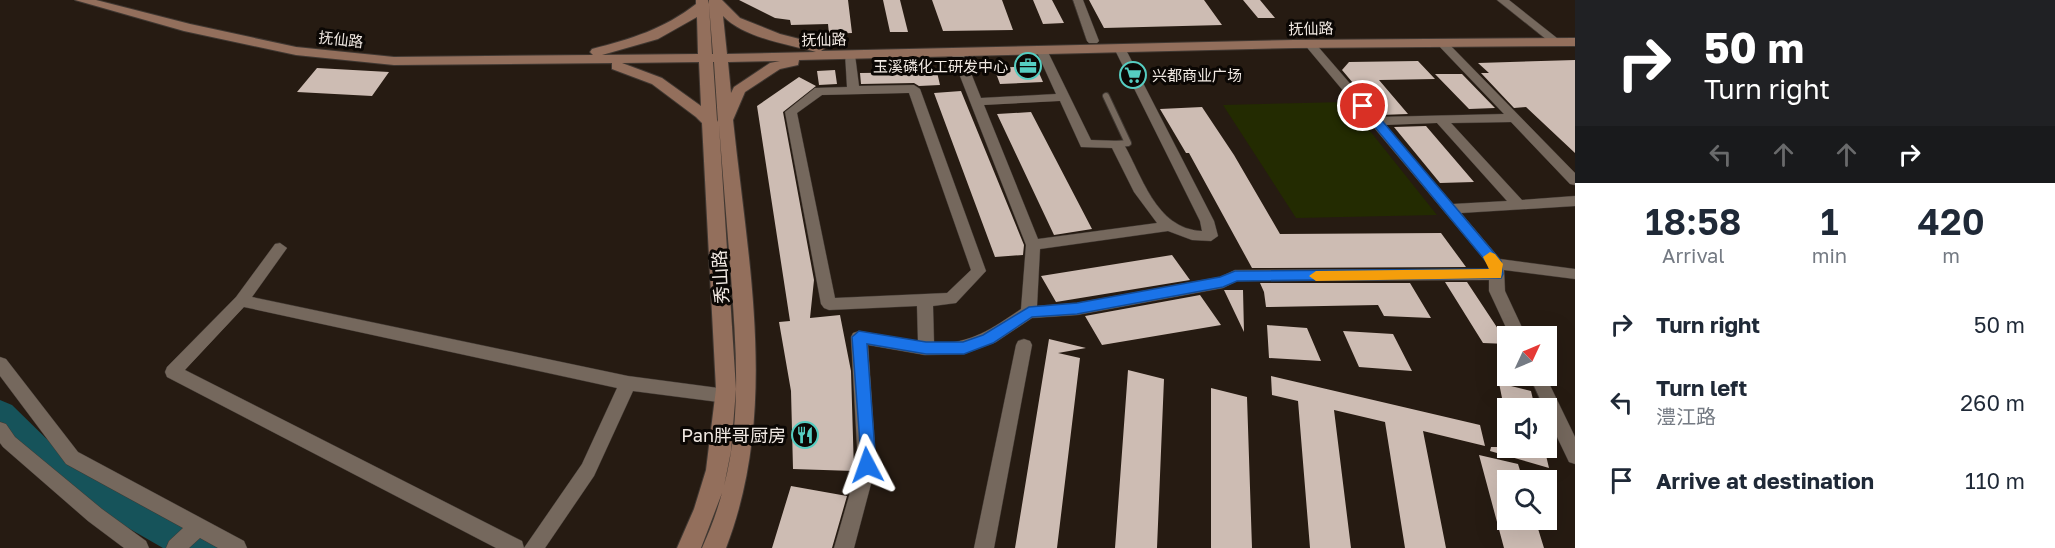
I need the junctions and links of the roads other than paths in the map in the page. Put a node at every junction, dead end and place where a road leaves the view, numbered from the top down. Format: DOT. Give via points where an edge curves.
graph roads {
  1 [pos="81,0"];
  2 [pos="111,0"];
  3 [pos="1077,0"];
  4 [pos="1502,0"];
  5 [pos="709,1"];
  6 [pos="1575,34"];
  7 [pos="1551,38"];
  8 [pos="1093,41"];
  9 [pos="1575,42"];
  10 [pos="1442,43"];
  11 [pos="1310,44"];
  12 [pos="1120,48"];
  13 [pos="1042,50"];
  14 [pos="817,52"];
  15 [pos="957,52"];
  16 [pos="713,54"];
  17 [pos="849,55"];
  18 [pos="594,56"];
  19 [pos="853,90"];
  20 [pos="1106,96"];
  21 [pos="1064,97"];
  22 [pos="977,102"];
  23 [pos="1514,118"];
  24 [pos="1440,119"];
  25 [pos="1376,121"];
  26 [pos="719,122"];
  27 [pos="1117,144"];
  28 [pos="1575,181"];
  29 [pos="1575,201"];
  30 [pos="1517,203"];
  31 [pos="1450,209"];
  32 [pos="1169,226"];
  33 [pos="1033,245"];
  34 [pos="280,248"];
  35 [pos="1496,269"];
  36 [pos="1575,274"];
  37 [pos="925,300"];
  38 [pos="241,301"];
  39 [pos="1029,312"];
  40 [pos="1513,326"];
  41 [pos="1024,345"];
  42 [pos="926,348"];
  43 [pos="0,364"];
  44 [pos="628,383"];
  45 [pos="1542,386"];
  46 [pos="726,396"];
  47 [pos="0,429"];
  48 [pos="1575,456"];
  49 [pos="196,529"];
  50 [pos="177,547"];
  51 [pos="139,548"];
  52 [pos="237,548"];
  53 [pos="515,548"];
  54 [pos="534,548"];
  55 [pos="689,548"];
  56 [pos="714,548"];
  57 [pos="844,548"];
  58 [pos="984,548"];
  1 -- 18 [label="main road, 抚仙路" via="297,51 394,61"];
  2 -- 18 [label="main road, 抚仙路" via="316,46 399,55"];
  3 -- 8 [label="street"];
  4 -- 7 [label="street"];
  5 -- 14 [label="main road" via="735,21"];
  5 -- 16 [label="main road, 秀山路"];
  5 -- 18 [label="main road" via="680,24 640,43"];
  6 -- 7 [label="main road, 抚仙路"];
  7 -- 8 [label="main road, 抚仙路"];
  7 -- 9 [label="main road, 抚仙路"];
  7 -- 10 [label="main road, 抚仙路"];
  8 -- 14 [label="main road, 抚仙路"];
  10 -- 11 [label="main road, 抚仙路"];
  10 -- 23 [label="street"];
  11 -- 12 [label="main road, 抚仙路"];
  11 -- 25 [label="street"];
  12 -- 13 [label="main road, 抚仙路"];
  12 -- 32 [label="street" via="1210,236 1193,238"];
  13 -- 15 [label="main road, 抚仙路"];
  13 -- 21 [label="street"];
  14 -- 16 [label="main road, 抚仙路"];
  14 -- 17 [label="main road, 抚仙路"];
  14 -- 26 [label="main road" via="775,66 739,90"];
  15 -- 17 [label="main road, 抚仙路"];
  15 -- 22 [label="street"];
  16 -- 18 [label="main road, 抚仙路"];
  16 -- 26 [label="main road, 秀山路"];
  17 -- 19 [label="street"];
  18 -- 26 [label="main road" via="637,70 681,94"];
  19 -- 37 [label="street" via="914,89 979,271 951,299"];
  19 -- 37 [label="street" via="819,91 791,112 830,304"];
  20 -- 27 [label="lane" via="1128,144"];
  21 -- 22 [label="street"];
  21 -- 27 [label="street" via="1086,144"];
  22 -- 33 [label="street"];
  23 -- 24 [label="street"];
  23 -- 28 [label="street"];
  24 -- 25 [label="street"];
  24 -- 30 [label="street"];
  25 -- 31 [label="street"];
  26 -- 46 [label="main road, 秀山路"];
  26 -- 56 [label="main road, 秀山路" via="747,388 737,487"];
  27 -- 32 [label="street" via="1147,202"];
  29 -- 30 [label="street"];
  30 -- 31 [label="street"];
  31 -- 35 [label="street"];
  32 -- 33 [label="street"];
  33 -- 39 [label="street"];
  34 -- 38 [label="street"];
  35 -- 36 [label="street"];
  35 -- 39 [label="street" via="1235,276 1223,282 1077,309"];
  35 -- 40 [label="street" via="1497,291"];
  37 -- 42 [label="street"];
  38 -- 44 [label="street"];
  38 -- 53 [label="street" via="173,372"];
  39 -- 42 [label="street" via="988,339 964,348"];
  41 -- 58 [label="street"];
  42 -- 57 [label="street" via="859,337 867,465"];
  43 -- 49 [label="street" via="72,458"];
  44 -- 46 [label="street"];
  44 -- 54 [label="street" via="588,470"];
  45 -- 48 [label="street"];
  46 -- 55 [label="main road, 秀山路" via="716,483"];
  47 -- 51 [label="street" via="9,442"];
  49 -- 50 [label="street"];
  49 -- 52 [label="street"];
}
